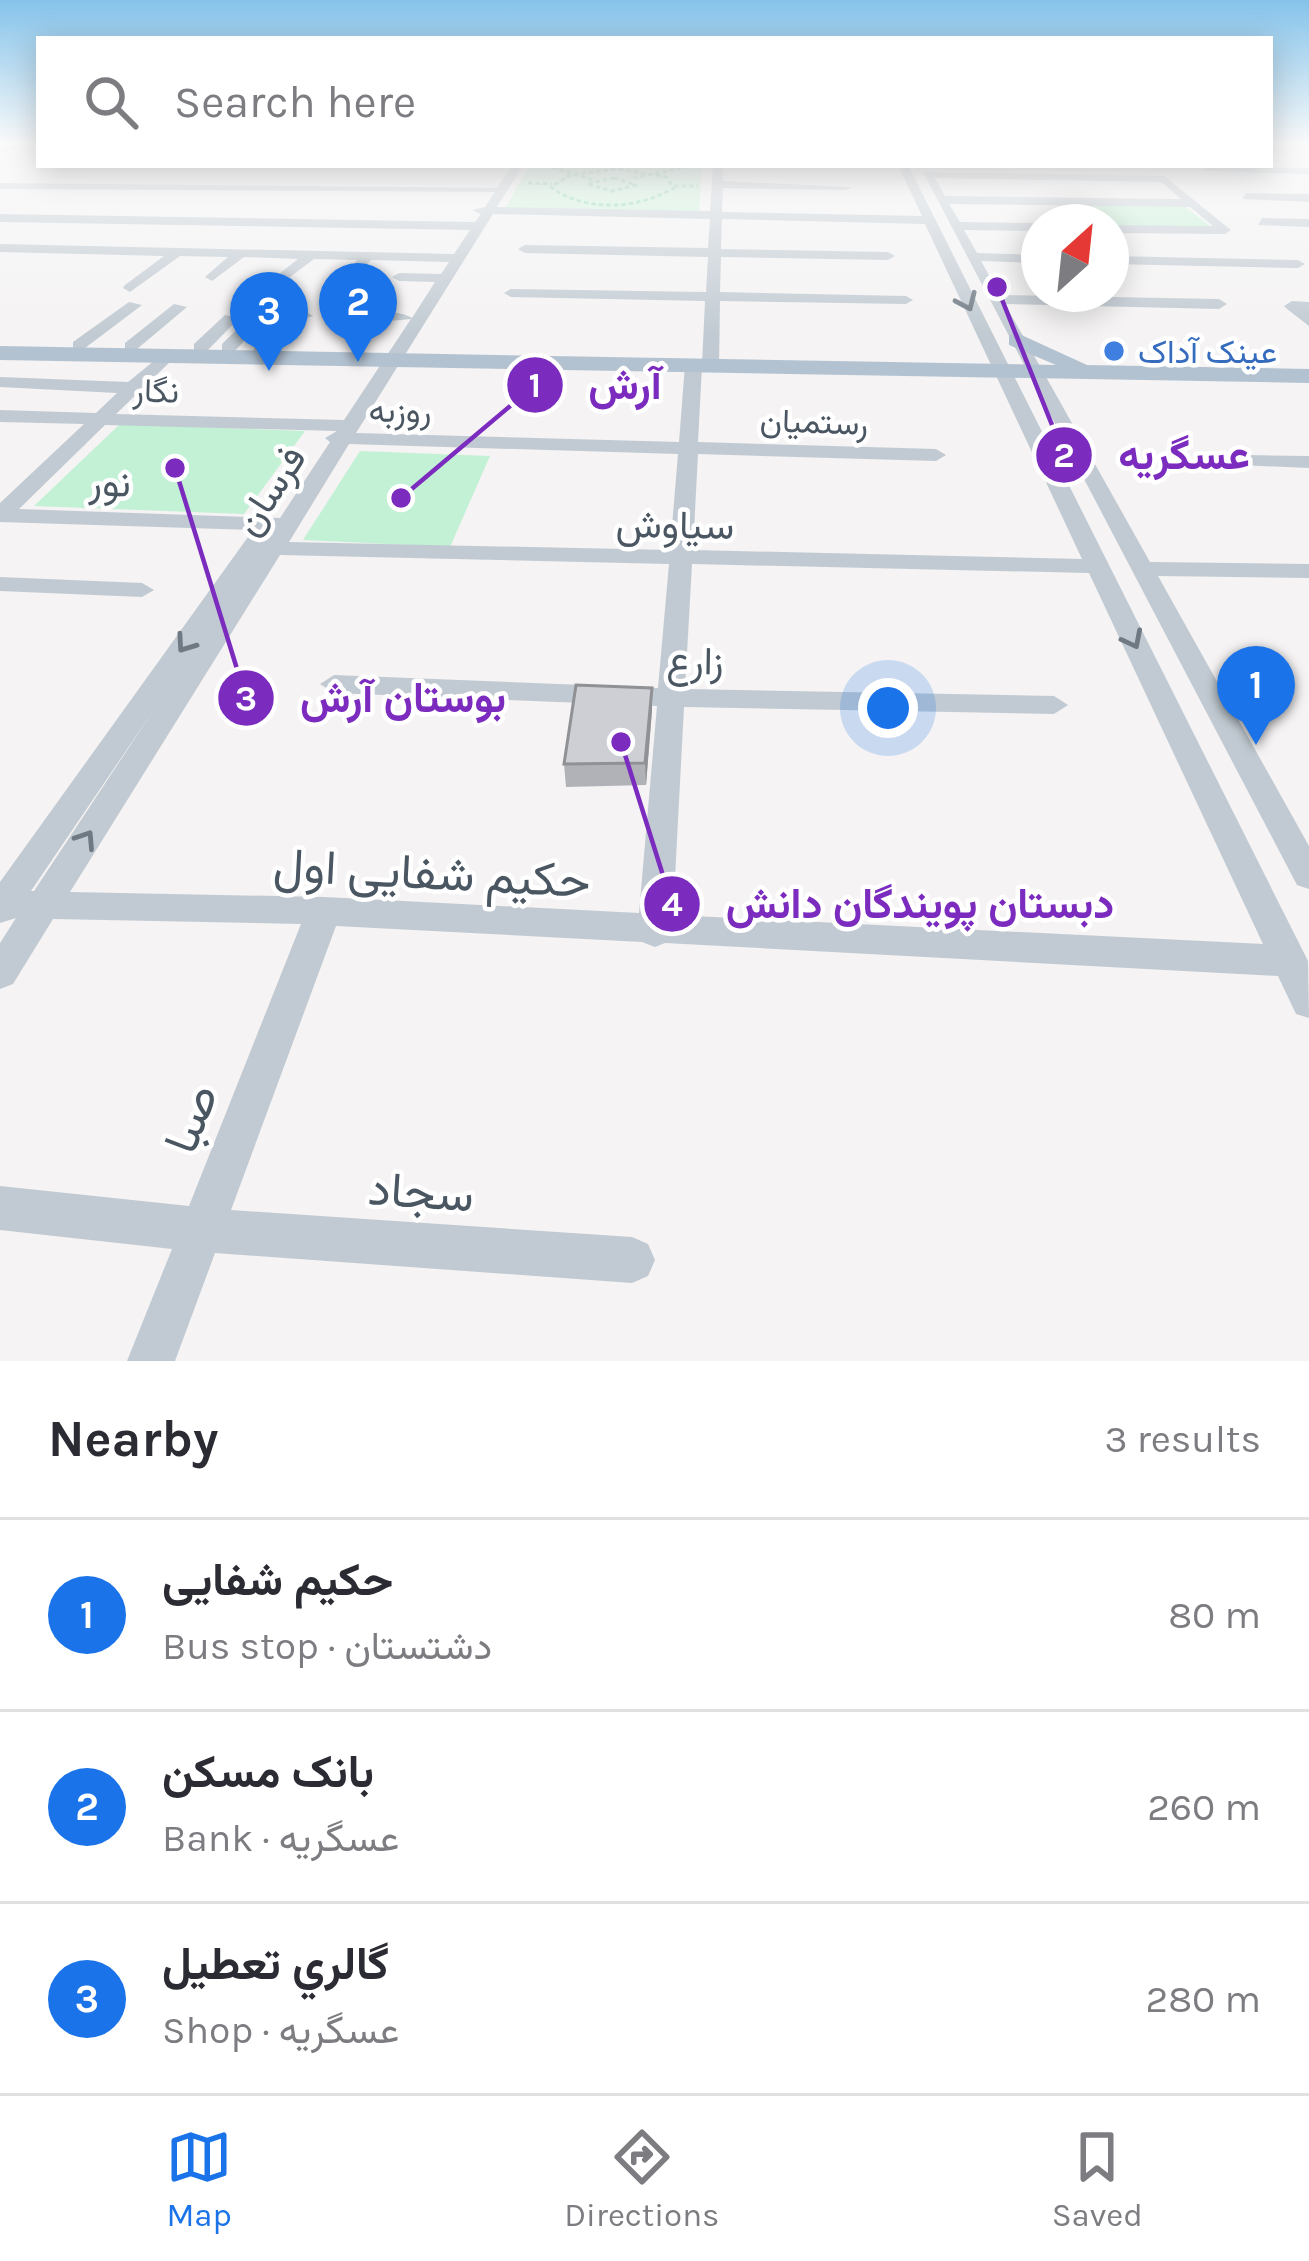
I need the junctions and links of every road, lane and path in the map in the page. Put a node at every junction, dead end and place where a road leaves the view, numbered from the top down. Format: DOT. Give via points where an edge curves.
graph roads {
  1 [pos="459,210"];
  2 [pos="483,210"];
  3 [pos="714,210"];
  4 [pos="925,210"];
  5 [pos="946,210"];
  6 [pos="1202,210"];
  7 [pos="481,212"];
  8 [pos="713,215"];
  9 [pos="0,218"];
  10 [pos="930,220"];
  11 [pos="1262,223"];
  12 [pos="1309,223"];
  13 [pos="956,226"];
  14 [pos="1021,227"];
  15 [pos="1129,229"];
  16 [pos="0,248"];
  17 [pos="39,248"];
  18 [pos="68,249"];
  19 [pos="525,249"];
  20 [pos="713,250"];
  21 [pos="133,251"];
  22 [pos="177,252"];
  23 [pos="241,254"];
  24 [pos="311,255"];
  25 [pos="367,256"];
  26 [pos="888,256"];
  27 [pos="971,257"];
  28 [pos="1021,258"];
  29 [pos="1129,260"];
  30 [pos="1298,264"];
  31 [pos="444,268"];
  32 [pos="0,270"];
  33 [pos="32,270"];
  34 [pos="105,272"];
  35 [pos="212,277"];
  36 [pos="399,277"];
  37 [pos="270,288"];
  38 [pos="511,293"];
  39 [pos="336,295"];
  40 [pos="713,296"];
  41 [pos="995,299"];
  42 [pos="906,301"];
  43 [pos="1219,304"];
  44 [pos="1271,306"];
  45 [pos="179,307"];
  46 [pos="1301,307"];
  47 [pos="261,314"];
  48 [pos="305,316"];
  49 [pos="231,318"];
  50 [pos="367,318"];
  51 [pos="1309,321"];
  52 [pos="409,324"];
  53 [pos="1017,340"];
  54 [pos="0,343"];
  55 [pos="79,345"];
  56 [pos="131,346"];
  57 [pos="200,348"];
  58 [pos="228,348"];
  59 [pos="260,350"];
  60 [pos="0,353"];
  61 [pos="165,357"];
  62 [pos="386,358"];
  63 [pos="475,361"];
  64 [pos="702,365"];
  65 [pos="933,367"];
  66 [pos="998,369"];
  67 [pos="1032,369"];
  68 [pos="1089,370"];
  69 [pos="1309,376"];
  70 [pos="0,382"];
  71 [pos="134,388"];
  72 [pos="1048,399"];
  73 [pos="0,416"];
  74 [pos="102,418"];
  75 [pos="339,432"];
  76 [pos="690,447"];
  77 [pos="936,455"];
  78 [pos="1246,461"];
  79 [pos="1309,462"];
  80 [pos="0,487"];
  81 [pos="29,488"];
  82 [pos="0,515"];
  83 [pos="271,536"];
  84 [pos="682,561"];
  85 [pos="1096,566"];
  86 [pos="1142,568"];
  87 [pos="1309,571"];
  88 [pos="0,584"];
  89 [pos="142,590"];
  90 [pos="334,684"];
  91 [pos="672,698"];
  92 [pos="1054,705"];
  93 [pos="1309,876"];
  94 [pos="1,906"];
  95 [pos="43,906"];
  96 [pos="324,911"];
  97 [pos="656,932"];
  98 [pos="1290,962"];
  99 [pos="0,973"];
  100 [pos="1309,1002"];
  101 [pos="0,1208"];
  102 [pos="201,1230"];
  103 [pos="632,1259"];
  104 [pos="151,1361"];
  1 -- 7 [label="street"];
  2 -- 7 [label="street, فرسان"];
  3 -- 8 [label="street"];
  4 -- 10 [label="street"];
  5 -- 13 [label="street"];
  6 -- 15 [label="street" via="1225,230"];
  7 -- 8 [label="street"];
  7 -- 9 [label="street"];
  7 -- 31 [label="street, فرسان"];
  8 -- 10 [label="street"];
  8 -- 20 [label="street"];
  10 -- 66 [label="street, one-way"];
  11 -- 12 [label="street"];
  13 -- 14 [label="street"];
  13 -- 27 [label="street"];
  16 -- 17 [label="street"];
  17 -- 18 [label="street"];
  17 -- 32 [label="street"];
  18 -- 21 [label="street"];
  18 -- 33 [label="street"];
  19 -- 20 [label="street"];
  20 -- 26 [label="street"];
  20 -- 40 [label="street"];
  21 -- 22 [label="street"];
  21 -- 34 [label="street"];
  22 -- 23 [label="street"];
  22 -- 55 [label="street"];
  23 -- 24 [label="street"];
  23 -- 35 [label="street"];
  24 -- 25 [label="street"];
  24 -- 37 [label="street"];
  25 -- 31 [label="street"];
  25 -- 39 [label="street"];
  27 -- 28 [label="street"];
  27 -- 41 [label="street"];
  29 -- 30 [label="street"];
  31 -- 36 [label="street"];
  31 -- 52 [label="street, فرسان"];
  38 -- 40 [label="street"];
  40 -- 42 [label="street"];
  40 -- 64 [label="street"];
  41 -- 43 [label="street"];
  41 -- 53 [label="street"];
  44 -- 46 [label="street"];
  45 -- 56 [label="street"];
  46 -- 51 [label="street"];
  47 -- 58 [label="street"];
  48 -- 59 [label="street" via="292,316"];
  49 -- 57 [label="street"];
  50 -- 52 [label="street"];
  52 -- 62 [label="street, فرسان"];
  52 -- 63 [label="main road" via="441,349"];
  53 -- 67 [label="street"];
  53 -- 68 [label="main road"];
  54 -- 55 [label="main road"];
  55 -- 56 [label="main road"];
  56 -- 57 [label="main road"];
  57 -- 58 [label="main road"];
  58 -- 59 [label="main road"];
  59 -- 62 [label="main road"];
  60 -- 61 [label="main road"];
  61 -- 62 [label="main road"];
  61 -- 71 [label="street"];
  62 -- 63 [label="main road"];
  62 -- 75 [label="street, فرسان"];
  63 -- 64 [label="main road"];
  64 -- 65 [label="main road"];
  64 -- 76 [label="street"];
  65 -- 66 [label="main road"];
  65 -- 66 [label="main road" via="985,382"];
  66 -- 67 [label="main road"];
  66 -- 85 [label="street"];
  67 -- 68 [label="main road"];
  67 -- 72 [label="street"];
  68 -- 69 [label="main road"];
  68 -- 72 [label="main road"];
  70 -- 71 [label="street"];
  71 -- 74 [label="street"];
  72 -- 86 [label="street"];
  73 -- 74 [label="street, نگار"];
  74 -- 75 [label="street, نگار"];
  74 -- 81 [label="street"];
  75 -- 76 [label="street, روزبه"];
  75 -- 83 [label="street, فرسان"];
  76 -- 77 [label="street, رستمیان"];
  76 -- 84 [label="street"];
  78 -- 79 [label="street"];
  80 -- 81 [label="street"];
  81 -- 82 [label="street"];
  82 -- 83 [label="street, نور"];
  83 -- 84 [label="street, سیاوش"];
  83 -- 94 [label="street, فرسان, one-way"];
  95 -- 83 [label="street, فرسان, one-way"];
  84 -- 85 [label="street, سیاوش"];
  84 -- 91 [label="street"];
  85 -- 98 [label="street, one-way"];
  86 -- 87 [label="street"];
  86 -- 93 [label="street"];
  88 -- 89 [label="street"];
  90 -- 91 [label="street, زارع"];
  91 -- 92 [label="street, زارع"];
  91 -- 97 [label="street"];
  94 -- 95 [label="street, حکیم شفایی اول"];
  95 -- 96 [label="street, حکیم شفایی اول"];
  95 -- 99 [label="street, فرسان"];
  96 -- 97 [label="street, حکیم شفایی اول"];
  96 -- 102 [label="street, صبا"];
  97 -- 98 [label="street, حکیم شفایی اول"];
  98 -- 100 [label="street"];
  101 -- 102 [label="street, سجاد"];
  102 -- 103 [label="street, سجاد"];
  102 -- 104 [label="street, صبا"];
}
